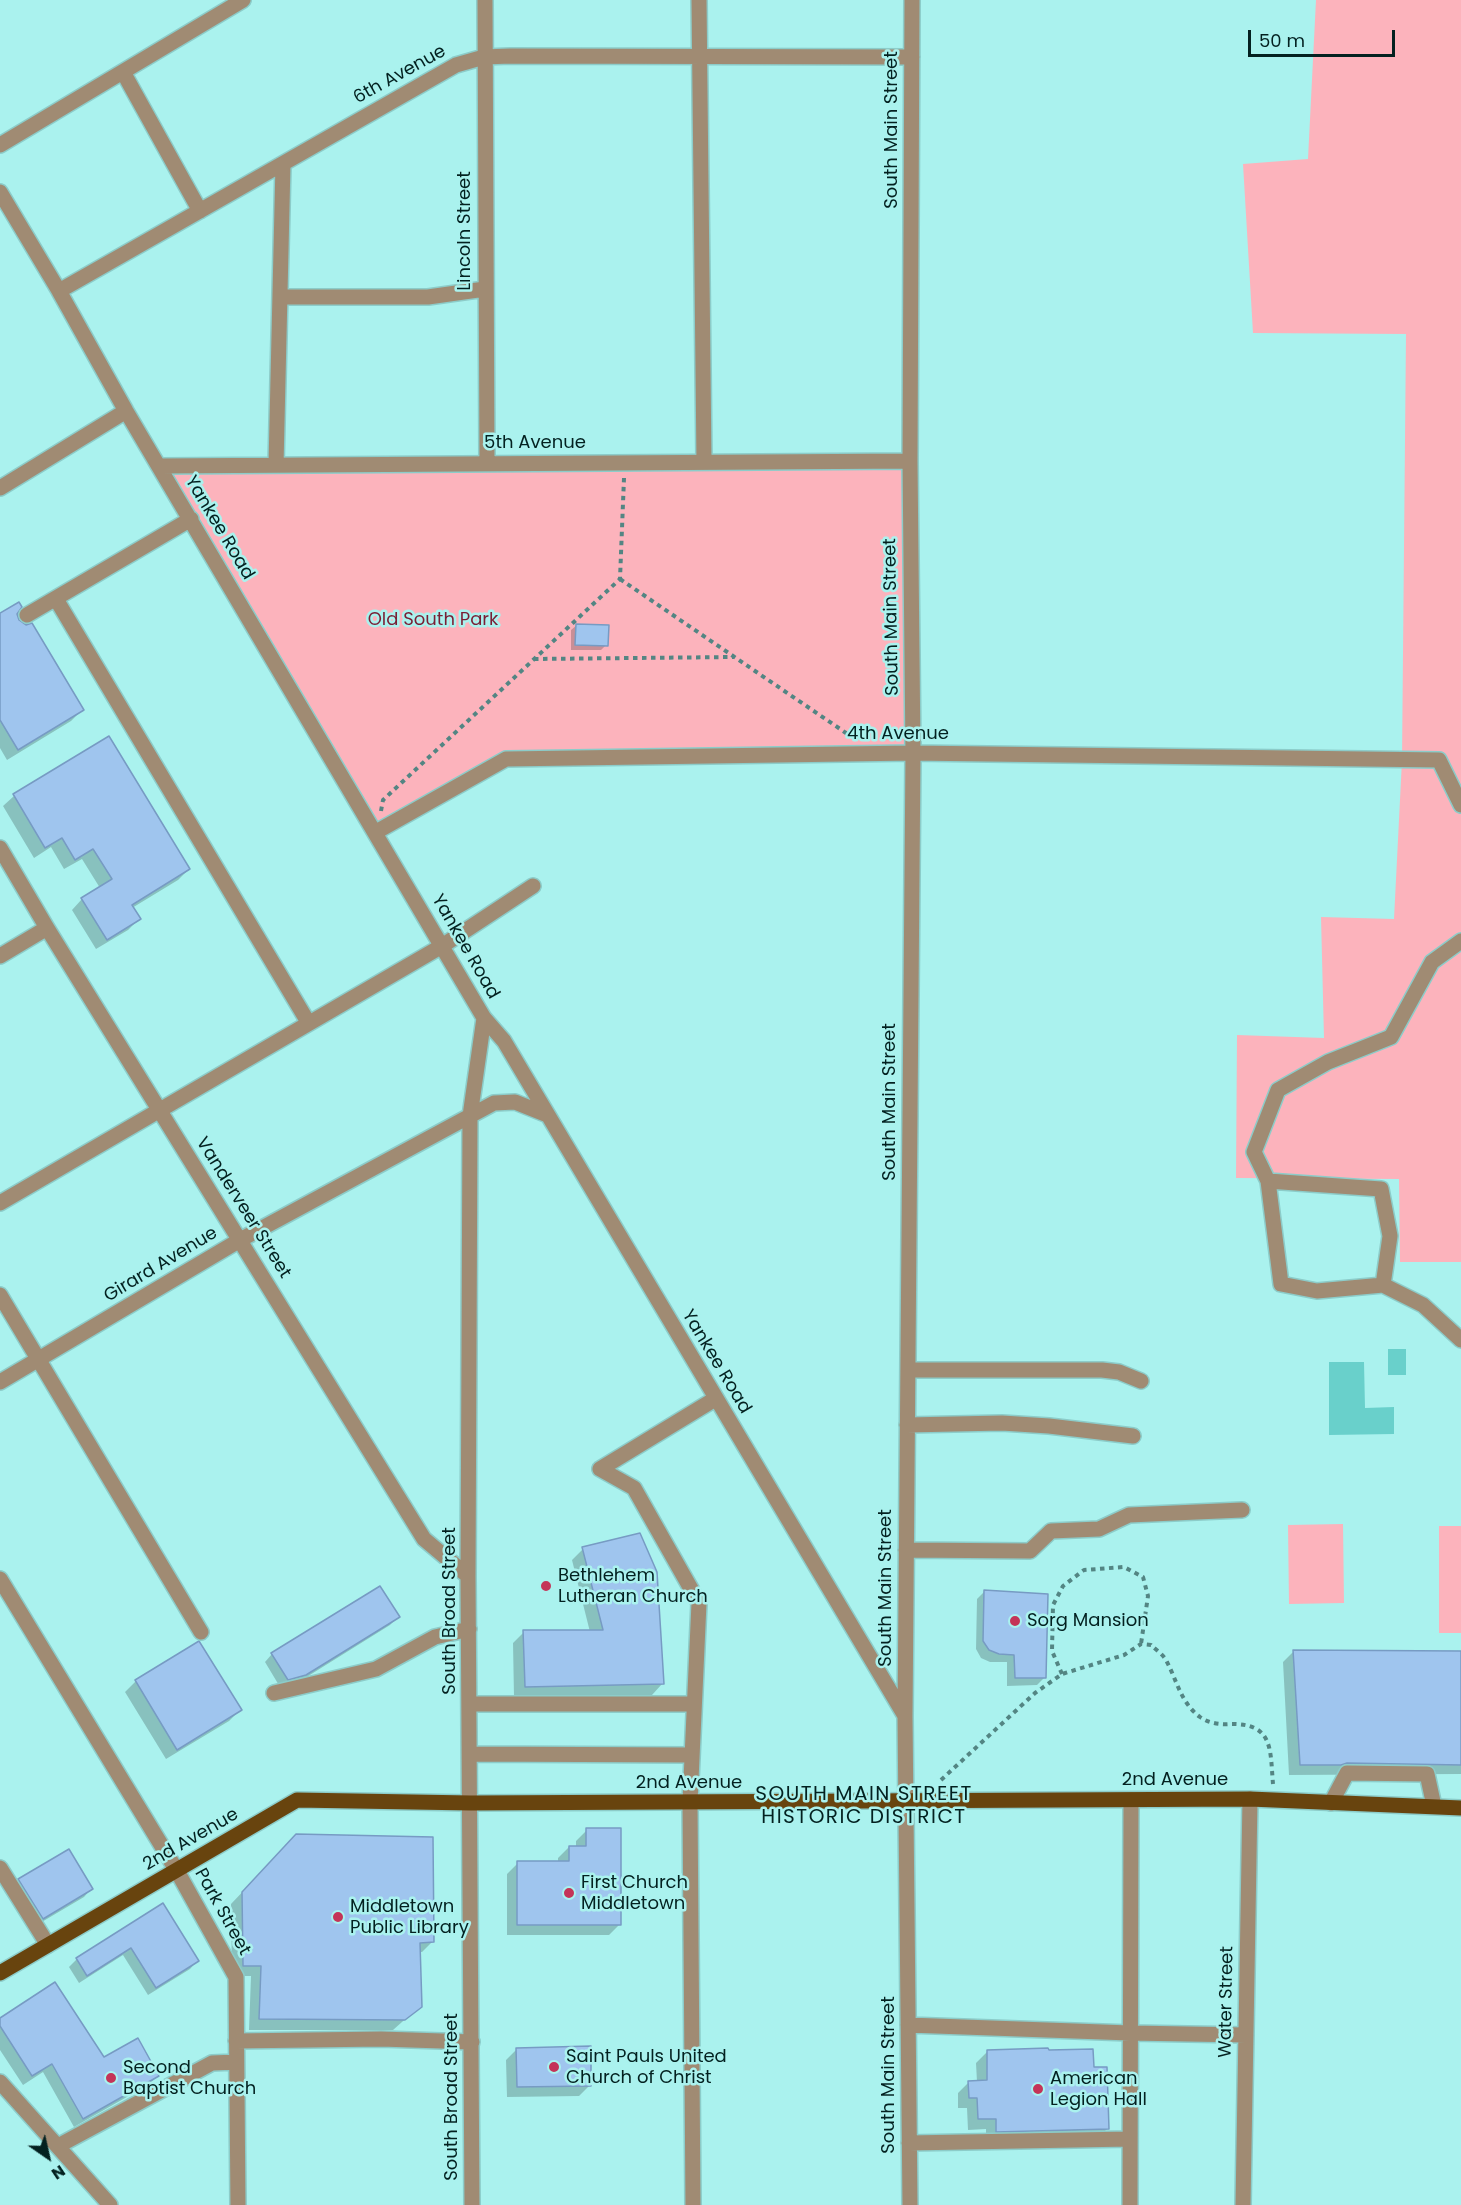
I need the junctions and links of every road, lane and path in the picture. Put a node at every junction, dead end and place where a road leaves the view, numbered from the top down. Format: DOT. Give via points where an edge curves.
graph roads {
  1 [pos="243,0"];
  2 [pos="485,0"];
  3 [pos="699,0"];
  4 [pos="912,0"];
  5 [pos="484,57"];
  6 [pos="698,57"];
  7 [pos="912,57"];
  8 [pos="123,72"];
  9 [pos="0,145"];
  10 [pos="283,164"];
  11 [pos="0,192"];
  12 [pos="200,211"];
  13 [pos="485,289"];
  14 [pos="59,291"];
  15 [pos="280,297"];
  16 [pos="126,411"];
  17 [pos="704,461"];
  18 [pos="910,461"];
  19 [pos="487,462"];
  20 [pos="625,462"];
  21 [pos="276,465"];
  22 [pos="160,466"];
  23 [pos="0,488"];
  24 [pos="191,519"];
  25 [pos="620,579"];
  26 [pos="56,598"];
  27 [pos="27,615"];
  28 [pos="735,657"];
  29 [pos="534,659"];
  30 [pos="857,736"];
  31 [pos="913,753"];
  32 [pos="1461,805"];
  33 [pos="376,832"];
  34 [pos="0,848"];
  35 [pos="533,886"];
  36 [pos="47,928"];
  37 [pos="1461,941"];
  38 [pos="442,946"];
  39 [pos="0,956"];
  40 [pos="484,1018"];
  41 [pos="308,1022"];
  42 [pos="160,1112"];
  43 [pos="545,1114"];
  44 [pos="470,1116"];
  45 [pos="1268,1181"];
  46 [pos="0,1203"];
  47 [pos="240,1240"];
  48 [pos="1383,1285"];
  49 [pos="0,1295"];
  50 [pos="1461,1340"];
  51 [pos="38,1359"];
  52 [pos="908,1370"];
  53 [pos="1142,1381"];
  54 [pos="0,1382"];
  55 [pos="715,1399"];
  56 [pos="907,1425"];
  57 [pos="1133,1436"];
  58 [pos="1242,1510"];
  59 [pos="906,1550"];
  60 [pos="468,1576"];
  61 [pos="0,1579"];
  62 [pos="469,1629"];
  63 [pos="201,1632"];
  64 [pos="1141,1644"];
  65 [pos="1062,1674"];
  66 [pos="274,1693"];
  67 [pos="470,1704"];
  68 [pos="694,1704"];
  69 [pos="905,1716"];
  70 [pos="470,1754"];
  71 [pos="692,1755"];
  72 [pos="941,1780"];
  73 [pos="1273,1784"];
  74 [pos="1250,1799"];
  75 [pos="1131,1800"];
  76 [pos="690,1802"];
  77 [pos="907,1802"];
  78 [pos="471,1803"];
  79 [pos="1331,1803"];
  80 [pos="1434,1806"];
  81 [pos="1461,1808"];
  82 [pos="0,1868"];
  83 [pos="177,1871"];
  84 [pos="48,1945"];
  85 [pos="0,1973"];
  86 [pos="908,2025"];
  87 [pos="1130,2034"];
  88 [pos="1246,2035"];
  89 [pos="236,2041"];
  90 [pos="472,2042"];
  91 [pos="236,2062"];
  92 [pos="0,2082"];
  93 [pos="1130,2139"];
  94 [pos="909,2143"];
  95 [pos="57,2146"];
  96 [pos="110,2205"];
  97 [pos="238,2205"];
  98 [pos="472,2205"];
  99 [pos="693,2205"];
  100 [pos="910,2205"];
  101 [pos="1130,2205"];
  102 [pos="1243,2205"];
  1 -- 8 [label="street"];
  2 -- 5 [label="street, Lincoln Street"];
  3 -- 6 [label="street"];
  4 -- 7 [label="street, South Main Street"];
  5 -- 6 [label="street, 6th Avenue"];
  5 -- 10 [label="street, 6th Avenue" via="456,64"];
  5 -- 13 [label="street, Lincoln Street"];
  6 -- 7 [label="street, 6th Avenue"];
  6 -- 17 [label="street"];
  7 -- 18 [label="street, South Main Street"];
  8 -- 9 [label="street"];
  8 -- 12 [label="street"];
  10 -- 12 [label="street, 6th Avenue"];
  10 -- 15 [label="street"];
  11 -- 14 [label="street, Yankee Road"];
  12 -- 14 [label="street, 6th Avenue"];
  13 -- 15 [label="street" via="428,297"];
  13 -- 19 [label="street, Lincoln Street"];
  14 -- 16 [label="street, Yankee Road"];
  15 -- 21 [label="street"];
  16 -- 22 [label="street, Yankee Road"];
  16 -- 23 [label="street"];
  17 -- 18 [label="street, 5th Avenue"];
  17 -- 20 [label="street, 5th Avenue"];
  18 -- 31 [label="street, South Main Street"];
  19 -- 20 [label="street, 5th Avenue"];
  19 -- 21 [label="street, 5th Avenue"];
  20 -- 25 [label="path"];
  21 -- 22 [label="street, 5th Avenue"];
  22 -- 24 [label="street, Yankee Road"];
  24 -- 26 [label="street"];
  24 -- 33 [label="street, Yankee Road"];
  25 -- 28 [label="path"];
  25 -- 29 [label="path"];
  26 -- 27 [label="street"];
  26 -- 41 [label="street"];
  28 -- 29 [label="path"];
  28 -- 30 [label="path" via="846,733"];
  29 -- 33 [label="path" via="383,800"];
  31 -- 32 [label="street, 4th Avenue" via="1439,760"];
  31 -- 33 [label="street, 4th Avenue" via="506,759"];
  31 -- 52 [label="street, South Main Street"];
  33 -- 38 [label="street, Yankee Road"];
  34 -- 36 [label="street, Vanderveer Street"];
  35 -- 38 [label="street"];
  36 -- 39 [label="street"];
  36 -- 42 [label="street, Vanderveer Street"];
  37 -- 45 [label="street" via="1432,962 1391,1037 1328,1062 1278,1090 1254,1152"];
  38 -- 40 [label="street, Yankee Road"];
  38 -- 41 [label="street"];
  40 -- 43 [label="street, Yankee Road" via="504,1041"];
  40 -- 44 [label="street, South Broad Street"];
  41 -- 42 [label="street"];
  42 -- 46 [label="street"];
  42 -- 47 [label="street, Vanderveer Street"];
  43 -- 44 [label="street, Girard Avenue" via="515,1102 494,1103"];
  43 -- 55 [label="street, Yankee Road"];
  44 -- 47 [label="street, Girard Avenue"];
  44 -- 60 [label="street, South Broad Street"];
  45 -- 48 [label="street" via="1281,1284 1317,1291"];
  45 -- 48 [label="street" via="1381,1189 1390,1236"];
  47 -- 51 [label="street, Girard Avenue"];
  47 -- 60 [label="street, Vanderveer Street" via="424,1539"];
  48 -- 50 [label="street" via="1423,1305"];
  49 -- 51 [label="street"];
  51 -- 54 [label="street, Girard Avenue"];
  51 -- 63 [label="street"];
  52 -- 53 [label="street" via="1102,1370"];
  52 -- 56 [label="street, South Main Street"];
  55 -- 68 [label="street" via="600,1469 634,1488 699,1603"];
  55 -- 69 [label="street, Yankee Road"];
  56 -- 57 [label="street" via="1048,1425"];
  56 -- 59 [label="street, South Main Street"];
  58 -- 59 [label="street" via="1129,1515 1099,1529 1051,1530 1030,1551"];
  59 -- 69 [label="street, South Main Street"];
  60 -- 62 [label="street, South Broad Street"];
  61 -- 83 [label="street, Park Street"];
  62 -- 66 [label="street" via="435,1637 376,1669"];
  62 -- 67 [label="street, South Broad Street"];
  64 -- 65 [label="path" via="1124,1654"];
  64 -- 65 [label="path" via="1148,1596 1143,1577 1124,1567 1084,1570 1063,1586 1053,1605 1052,1651"];
  64 -- 73 [label="path" via="1151,1645 1166,1660 1182,1697 1200,1717 1219,1725 1247,1724 1262,1732 1270,1749"];
  65 -- 72 [label="path" via="1035,1693"];
  67 -- 68 [label="street"];
  67 -- 70 [label="street, South Broad Street"];
  68 -- 71 [label="street"];
  69 -- 77 [label="street, South Main Street"];
  70 -- 71 [label="street"];
  70 -- 78 [label="street, South Broad Street"];
  71 -- 76 [label="street"];
  74 -- 75 [label="main road, 2nd Avenue"];
  74 -- 79 [label="main road, 2nd Avenue"];
  74 -- 88 [label="street, Water Street"];
  75 -- 77 [label="main road, 2nd Avenue"];
  75 -- 87 [label="street"];
  76 -- 77 [label="main road, 2nd Avenue"];
  76 -- 78 [label="main road, 2nd Avenue"];
  76 -- 99 [label="street"];
  77 -- 86 [label="street, South Main Street"];
  78 -- 83 [label="main road, 2nd Avenue" via="297,1800"];
  78 -- 90 [label="street, South Broad Street"];
  79 -- 80 [label="main road, 2nd Avenue"];
  79 -- 80 [label="street" via="1347,1773 1427,1774"];
  80 -- 81 [label="main road, 2nd Avenue"];
  82 -- 84 [label="street"];
  83 -- 84 [label="main road, 2nd Avenue"];
  83 -- 89 [label="street, Park Street" via="236,1977"];
  84 -- 85 [label="main road, 2nd Avenue"];
  86 -- 87 [label="street"];
  86 -- 94 [label="street, South Main Street"];
  87 -- 88 [label="street"];
  87 -- 93 [label="street"];
  88 -- 102 [label="street, Water Street"];
  89 -- 90 [label="street"];
  89 -- 91 [label="street, Park Street"];
  90 -- 98 [label="street, South Broad Street"];
  91 -- 95 [label="street" via="212,2062"];
  91 -- 97 [label="street, Park Street"];
  92 -- 95 [label="street"];
  93 -- 94 [label="street"];
  93 -- 101 [label="street"];
  94 -- 100 [label="street, South Main Street"];
  95 -- 96 [label="street"];
}
